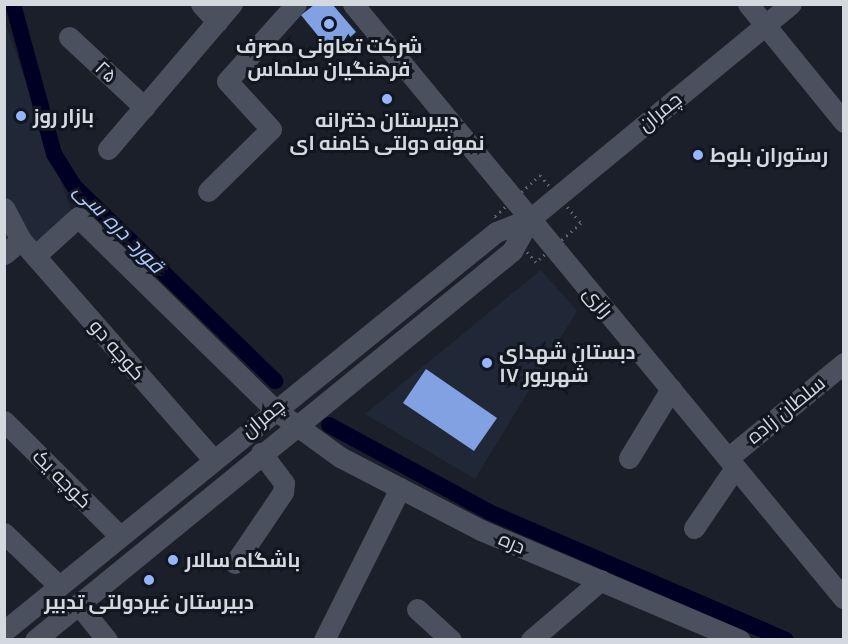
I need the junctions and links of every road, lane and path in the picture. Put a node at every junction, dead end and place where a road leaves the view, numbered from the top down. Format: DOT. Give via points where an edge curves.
graph roads {
  1 [pos="201,4"];
  2 [pos="232,4"];
  3 [pos="296,4"];
  4 [pos="353,4"];
  5 [pos="748,4"];
  6 [pos="790,4"];
  7 [pos="217,22"];
  8 [pos="765,25"];
  9 [pos="69,37"];
  10 [pos="144,107"];
  11 [pos="843,122"];
  12 [pos="108,149"];
  13 [pos="208,191"];
  14 [pos="4,208"];
  15 [pos="530,219"];
  16 [pos="20,250"];
  17 [pos="843,363"];
  18 [pos="671,389"];
  19 [pos="274,409"];
  20 [pos="4,422"];
  21 [pos="294,426"];
  22 [pos="261,453"];
  23 [pos="629,458"];
  24 [pos="213,459"];
  25 [pos="731,463"];
  26 [pos="400,488"];
  27 [pos="694,528"];
  28 [pos="4,533"];
  29 [pos="120,536"];
  30 [pos="235,563"];
  31 [pos="601,580"];
  32 [pos="59,586"];
  33 [pos="841,590"];
  34 [pos="78,604"];
  35 [pos="417,609"];
  36 [pos="4,631"];
  37 [pos="35,639"];
  38 [pos="107,639"];
  39 [pos="324,639"];
  40 [pos="451,639"];
  41 [pos="531,639"];
  42 [pos="740,639"];
  1 -- 7 [label="street"];
  2 -- 7 [label="street"];
  3 -- 13 [label="street" via="227,81 271,129"];
  4 -- 15 [label="street, رازی"];
  5 -- 8 [label="street"];
  6 -- 8 [label="street, چمران"];
  7 -- 10 [label="street"];
  8 -- 11 [label="street"];
  8 -- 15 [label="street, چمران"];
  9 -- 10 [label="street, ۲۵"];
  10 -- 12 [label="street"];
  14 -- 16 [label="street, کوچه دو"];
  15 -- 18 [label="street, رازی"];
  15 -- 19 [label="street, چمران" via="496,232"];
  15 -- 21 [label="street, چمران" via="512,251"];
  16 -- 19 [label="street" via="78,218"];
  16 -- 24 [label="street, کوچه دو"];
  17 -- 25 [label="street, سلطان زاده"];
  18 -- 23 [label="street"];
  18 -- 25 [label="street, رازی"];
  19 -- 21 [label="street, دره"];
  19 -- 24 [label="street, چمران"];
  20 -- 29 [label="street, کوچه یک"];
  21 -- 22 [label="street, چمران"];
  21 -- 26 [label="street, دره"];
  22 -- 30 [label="street" via="284,483 283,492"];
  22 -- 34 [label="street, چمران"];
  24 -- 29 [label="street, چمران"];
  25 -- 27 [label="street, سلطان زاده"];
  25 -- 33 [label="street, رازی"];
  26 -- 31 [label="street, دره"];
  26 -- 39 [label="street"];
  28 -- 32 [label="street"];
  29 -- 32 [label="street, چمران"];
  31 -- 41 [label="street"];
  31 -- 42 [label="street, دره"];
  32 -- 36 [label="street, چمران"];
  34 -- 37 [label="street, چمران"];
  34 -- 38 [label="street"];
  35 -- 40 [label="street"];
}
